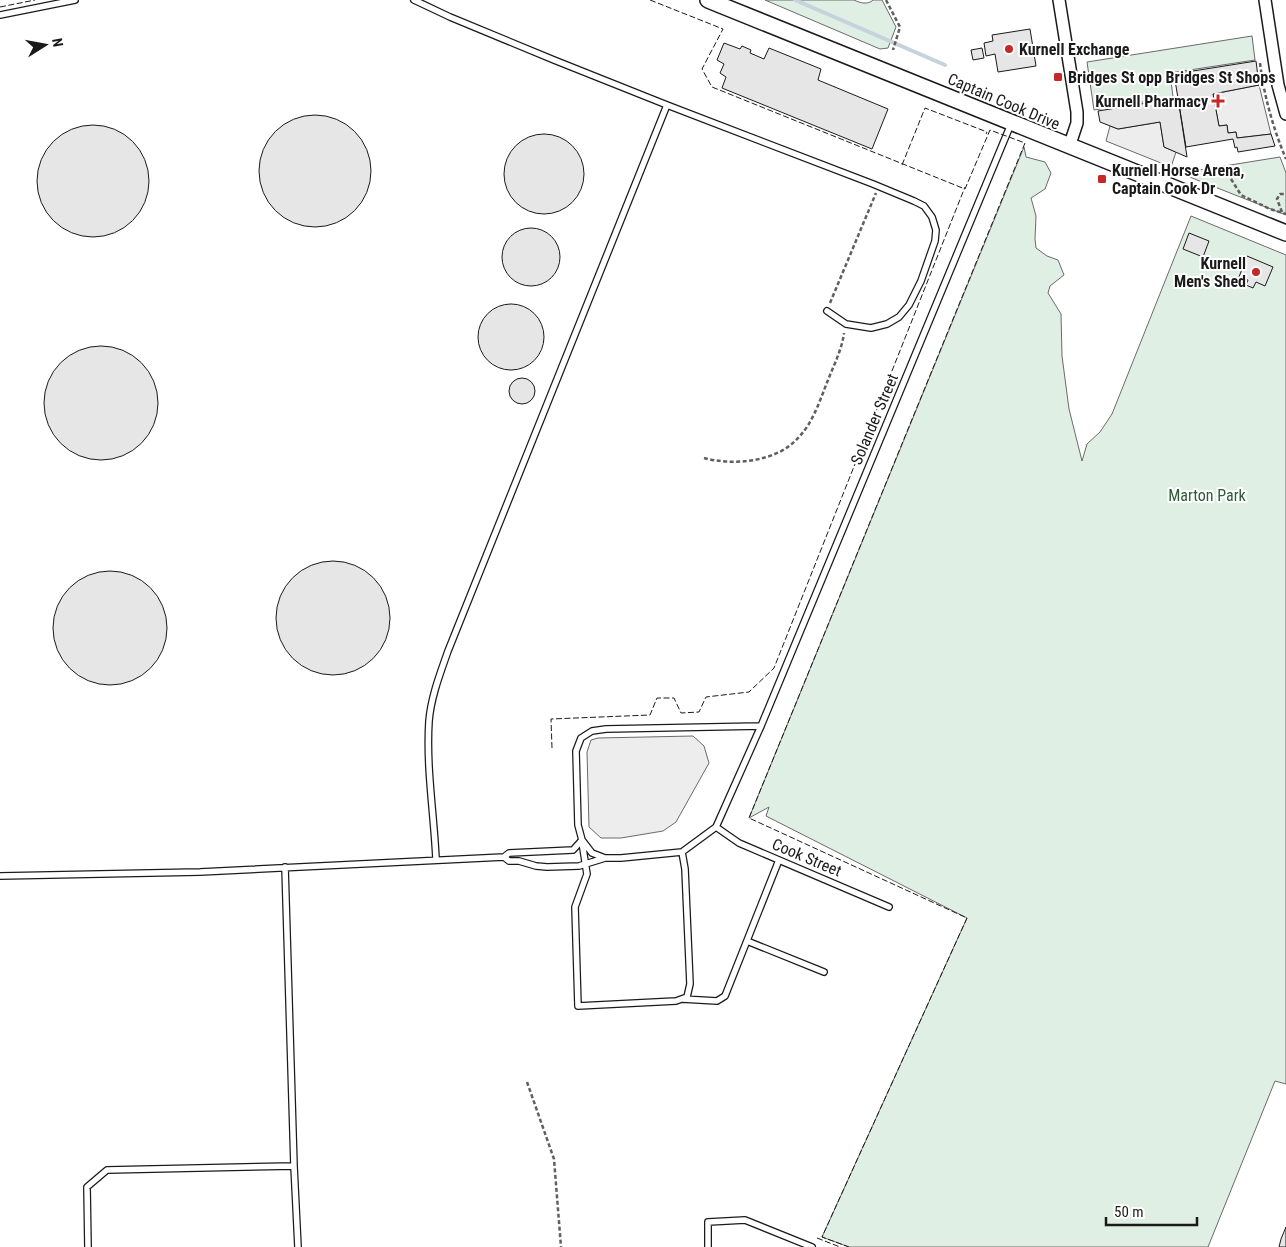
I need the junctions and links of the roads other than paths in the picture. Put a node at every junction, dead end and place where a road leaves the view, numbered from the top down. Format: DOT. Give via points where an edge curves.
graph roads {
  1 [pos="75,0"];
  2 [pos="414,0"];
  3 [pos="708,0"];
  4 [pos="1059,0"];
  5 [pos="1265,0"];
  6 [pos="0,15"];
  7 [pos="667,105"];
  8 [pos="1286,114"];
  9 [pos="1012,123"];
  10 [pos="1069,147"];
  11 [pos="1286,234"];
  12 [pos="827,311"];
  13 [pos="761,726"];
  14 [pos="716,827"];
  15 [pos="582,840"];
  16 [pos="682,852"];
  17 [pos="504,857"];
  18 [pos="605,858"];
  19 [pos="436,859"];
  20 [pos="779,860"];
  21 [pos="585,864"];
  22 [pos="285,867"];
  23 [pos="0,876"];
  24 [pos="889,907"];
  25 [pos="747,941"];
  26 [pos="824,972"];
  27 [pos="682,999"];
  28 [pos="294,1166"];
  29 [pos="88,1247"];
  30 [pos="298,1247"];
  31 [pos="708,1247"];
  32 [pos="812,1247"];
  1 -- 6 [label="lane"];
  2 -- 7 [label="lane" via="450,18"];
  3 -- 9 [label="main road, Captain Cook Drive"];
  4 -- 10 [label="street" via="1077,112"];
  5 -- 8 [label="street" via="1278,85"];
  7 -- 12 [label="lane" via="924,206 932,217 935,241 921,280 899,317 871,328 846,324"];
  7 -- 19 [label="lane" via="437,682 429,720"];
  9 -- 10 [label="main road, Captain Cook Drive"];
  9 -- 13 [label="lane, Solander Street"];
  10 -- 11 [label="main road, Captain Cook Drive"];
  13 -- 14 [label="lane, Solander Street"];
  13 -- 15 [label="lane" via="606,729 592,731 581,738 576,751 578,825"];
  14 -- 16 [label="lane, Solander Street"];
  14 -- 20 [label="lane, Cook Street" via="739,843"];
  15 -- 17 [label="lane" via="572,850 509,853"];
  15 -- 18 [label="lane" via="592,853"];
  15 -- 21 [label="lane"];
  16 -- 18 [label="lane"];
  16 -- 27 [label="lane" via="690,984 687,997"];
  17 -- 19 [label="lane"];
  17 -- 21 [label="lane" via="536,866"];
  18 -- 21 [label="lane"];
  19 -- 22 [label="lane"];
  20 -- 24 [label="lane, Cook Street"];
  20 -- 25 [label="lane"];
  21 -- 27 [label="lane" via="587,874 574,907 578,1006 676,1002"];
  22 -- 23 [label="lane"];
  22 -- 28 [label="lane"];
  25 -- 26 [label="lane"];
  25 -- 27 [label="lane" via="725,996 717,1001"];
  28 -- 29 [label="lane" via="106,1170 87,1187"];
  28 -- 30 [label="lane"];
  31 -- 32 [label="lane" via="708,1222 738,1219"];
}
